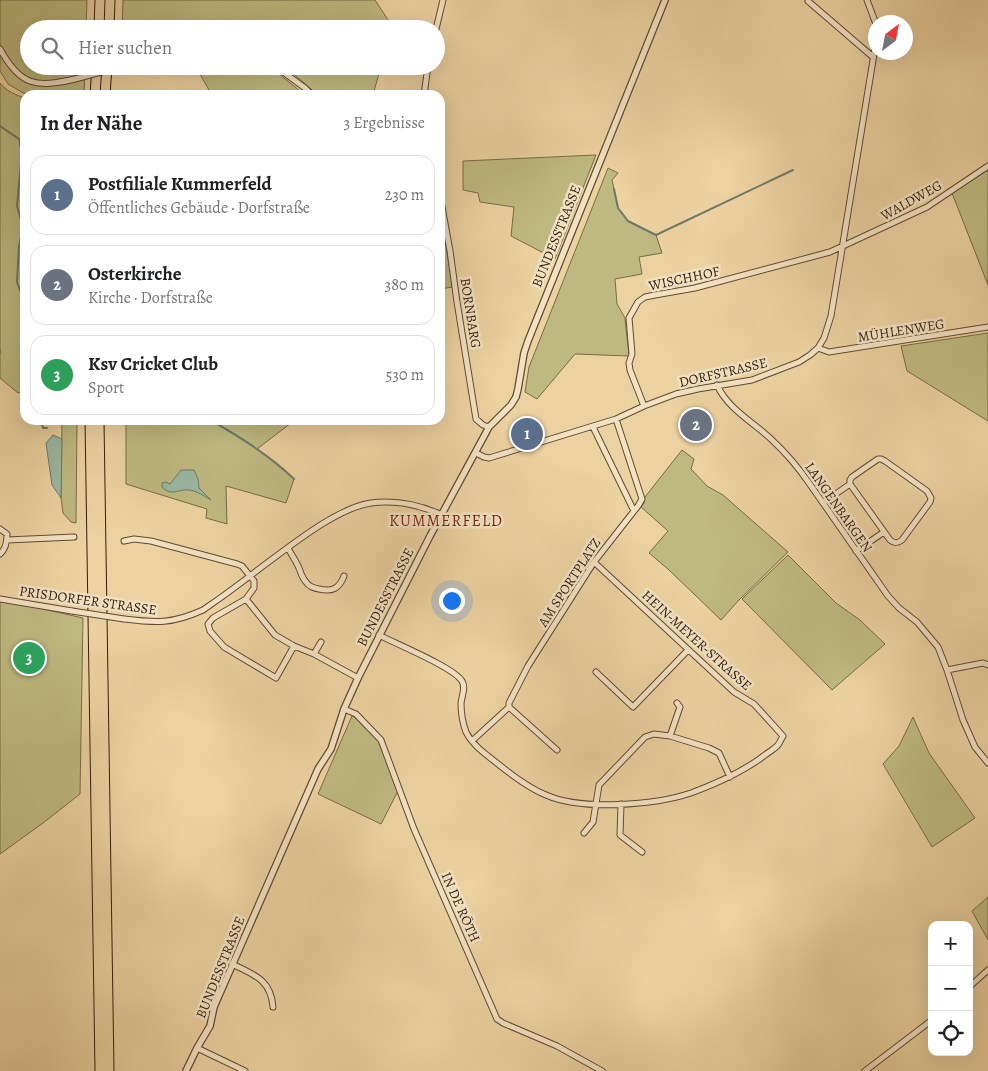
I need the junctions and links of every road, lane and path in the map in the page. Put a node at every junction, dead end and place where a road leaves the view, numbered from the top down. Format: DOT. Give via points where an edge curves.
graph roads {
  1 [pos="100,0"];
  2 [pos="110,0"];
  3 [pos="443,0"];
  4 [pos="665,0"];
  5 [pos="867,0"];
  6 [pos="808,1"];
  7 [pos="873,15"];
  8 [pos="99,20"];
  9 [pos="109,20"];
  10 [pos="438,20"];
  11 [pos="0,49"];
  12 [pos="868,53"];
  13 [pos="872,60"];
  14 [pos="91,75"];
  15 [pos="96,75"];
  16 [pos="106,75"];
  17 [pos="287,75"];
  18 [pos="427,75"];
  19 [pos="95,90"];
  20 [pos="105,90"];
  21 [pos="307,90"];
  22 [pos="425,90"];
  23 [pos="988,166"];
  24 [pos="445,224"];
  25 [pos="841,248"];
  26 [pos="988,327"];
  27 [pos="818,348"];
  28 [pos="717,385"];
  29 [pos="644,406"];
  30 [pos="616,419"];
  31 [pos="90,425"];
  32 [pos="99,425"];
  33 [pos="489,427"];
  34 [pos="593,427"];
  35 [pos="476,453"];
  36 [pos="850,484"];
  37 [pos="823,503"];
  38 [pos="634,511"];
  39 [pos="442,516"];
  40 [pos="0,529"];
  41 [pos="884,532"];
  42 [pos="74,537"];
  43 [pos="124,541"];
  44 [pos="4,542"];
  45 [pos="288,548"];
  46 [pos="856,550"];
  47 [pos="0,554"];
  48 [pos="594,562"];
  49 [pos="250,576"];
  50 [pos="344,576"];
  51 [pos="0,599"];
  52 [pos="246,599"];
  53 [pos="379,635"];
  54 [pos="321,642"];
  55 [pos="294,646"];
  56 [pos="688,650"];
  57 [pos="314,654"];
  58 [pos="988,665"];
  59 [pos="947,670"];
  60 [pos="596,672"];
  61 [pos="358,678"];
  62 [pos="508,707"];
  63 [pos="680,707"];
  64 [pos="344,709"];
  65 [pos="670,736"];
  66 [pos="472,741"];
  67 [pos="557,750"];
  68 [pos="988,762"];
  69 [pos="730,777"];
  70 [pos="595,804"];
  71 [pos="621,804"];
  72 [pos="584,832"];
  73 [pos="642,852"];
  74 [pos="232,964"];
  75 [pos="988,970"];
  76 [pos="973,983"];
  77 [pos="273,1007"];
  78 [pos="928,1023"];
  79 [pos="197,1048"];
  80 [pos="100,1071"];
  81 [pos="109,1071"];
  82 [pos="186,1071"];
  83 [pos="245,1071"];
  84 [pos="602,1071"];
  85 [pos="865,1071"];
  1 -- 8 [label="highway"];
  2 -- 9 [label="highway"];
  3 -- 10 [label="street"];
  4 -- 33 [label="street, BUNDESSTRASSE" via="528,341 516,397"];
  5 -- 7 [label="street"];
  6 -- 12 [label="street"];
  11 -- 14 [label="street, bridge" via="10,66 22,77 38,84 55,84"];
  13 -- 25 [label="street"];
  15 -- 19 [label="highway"];
  16 -- 20 [label="highway"];
  17 -- 21 [label="street"];
  18 -- 22 [label="street"];
  23 -- 25 [label="street, WALDWEG" via="926,207"];
  24 -- 33 [label="street, BORNBARG" via="476,419"];
  25 -- 27 [label="street" via="831,316"];
  25 -- 29 [label="street, WISCHHOF" via="638,302 629,318 632,354 629,363"];
  26 -- 27 [label="street, MÜHLENWEG" via="829,352"];
  27 -- 28 [label="street, DORFSTRASSE" via="799,362 764,376"];
  28 -- 29 [label="street, DORFSTRASSE" via="676,394"];
  28 -- 37 [label="street, LANGENBARGEN" via="730,404 785,453"];
  29 -- 30 [label="street, DORFSTRASSE"];
  30 -- 34 [label="street, DORFSTRASSE"];
  30 -- 38 [label="street" via="642,499"];
  31 -- 80 [label="highway"];
  32 -- 81 [label="highway"];
  33 -- 35 [label="street, BUNDESSTRASSE"];
  34 -- 35 [label="street, DORFSTRASSE" via="489,458"];
  34 -- 38 [label="street"];
  35 -- 39 [label="street, BUNDESSTRASSE"];
  36 -- 37 [label="street"];
  36 -- 41 [label="street"];
  36 -- 41 [label="street" via="852,477 882,459 930,494 930,502 902,540 894,543"];
  37 -- 46 [label="street, LANGENBARGEN"];
  38 -- 48 [label="street, AM SPORTPLATZ"];
  39 -- 45 [label="street, PRISDORFER STRASSE" via="401,502 370,503 335,516"];
  39 -- 53 [label="street, BUNDESSTRASSE"];
  40 -- 44 [label="street" via="7,534"];
  41 -- 46 [label="street"];
  42 -- 44 [label="street"];
  43 -- 49 [label="street" via="151,542 228,561 242,566"];
  44 -- 47 [label="street"];
  45 -- 49 [label="street, PRISDORFER STRASSE"];
  45 -- 50 [label="street" via="304,580 312,587 331,590 341,584"];
  46 -- 59 [label="street, LANGENBARGEN" via="888,596 917,622 938,647"];
  48 -- 56 [label="street, HEIN-MEYER-STRASSE"];
  48 -- 62 [label="street, AM SPORTPLATZ" via="528,666"];
  49 -- 51 [label="street, PRISDORFER STRASSE, bridge" via="203,610 173,621 124,619"];
  49 -- 52 [label="street" via="254,588"];
  52 -- 55 [label="street" via="275,636"];
  52 -- 55 [label="street" via="208,624 224,647 276,678"];
  53 -- 61 [label="street, BUNDESSTRASSE"];
  53 -- 66 [label="street" via="456,674 463,682 463,720"];
  54 -- 57 [label="street"];
  55 -- 57 [label="street"];
  56 -- 60 [label="street" via="633,707"];
  56 -- 69 [label="street, HEIN-MEYER-STRASSE" via="734,692 754,704 783,736 777,746"];
  57 -- 61 [label="street"];
  58 -- 59 [label="street" via="983,663"];
  59 -- 68 [label="street, LANGENBARGEN" via="963,720 976,747"];
  61 -- 64 [label="street, BUNDESSTRASSE"];
  62 -- 66 [label="street, AM SPORTPLATZ"];
  62 -- 67 [label="street"];
  63 -- 65 [label="street"];
  64 -- 74 [label="street, BUNDESSTRASSE" via="331,749 318,769"];
  64 -- 84 [label="street, IN DE RÖTH" via="356,714 381,740 414,830 497,1019"];
  65 -- 69 [label="street" via="719,753"];
  65 -- 70 [label="street" via="654,734 645,737 599,785"];
  66 -- 70 [label="street" via="522,782 546,796"];
  69 -- 71 [label="street" via="681,796"];
  70 -- 71 [label="street"];
  70 -- 72 [label="street" via="593,822"];
  71 -- 73 [label="street" via="620,835"];
  74 -- 77 [label="street" via="262,980 268,987"];
  74 -- 79 [label="street, BUNDESSTRASSE" via="214,1007 210,1026"];
  75 -- 76 [label="street"];
  78 -- 85 [label="street"];
  79 -- 82 [label="street, BUNDESSTRASSE"];
  79 -- 83 [label="street"];
}
